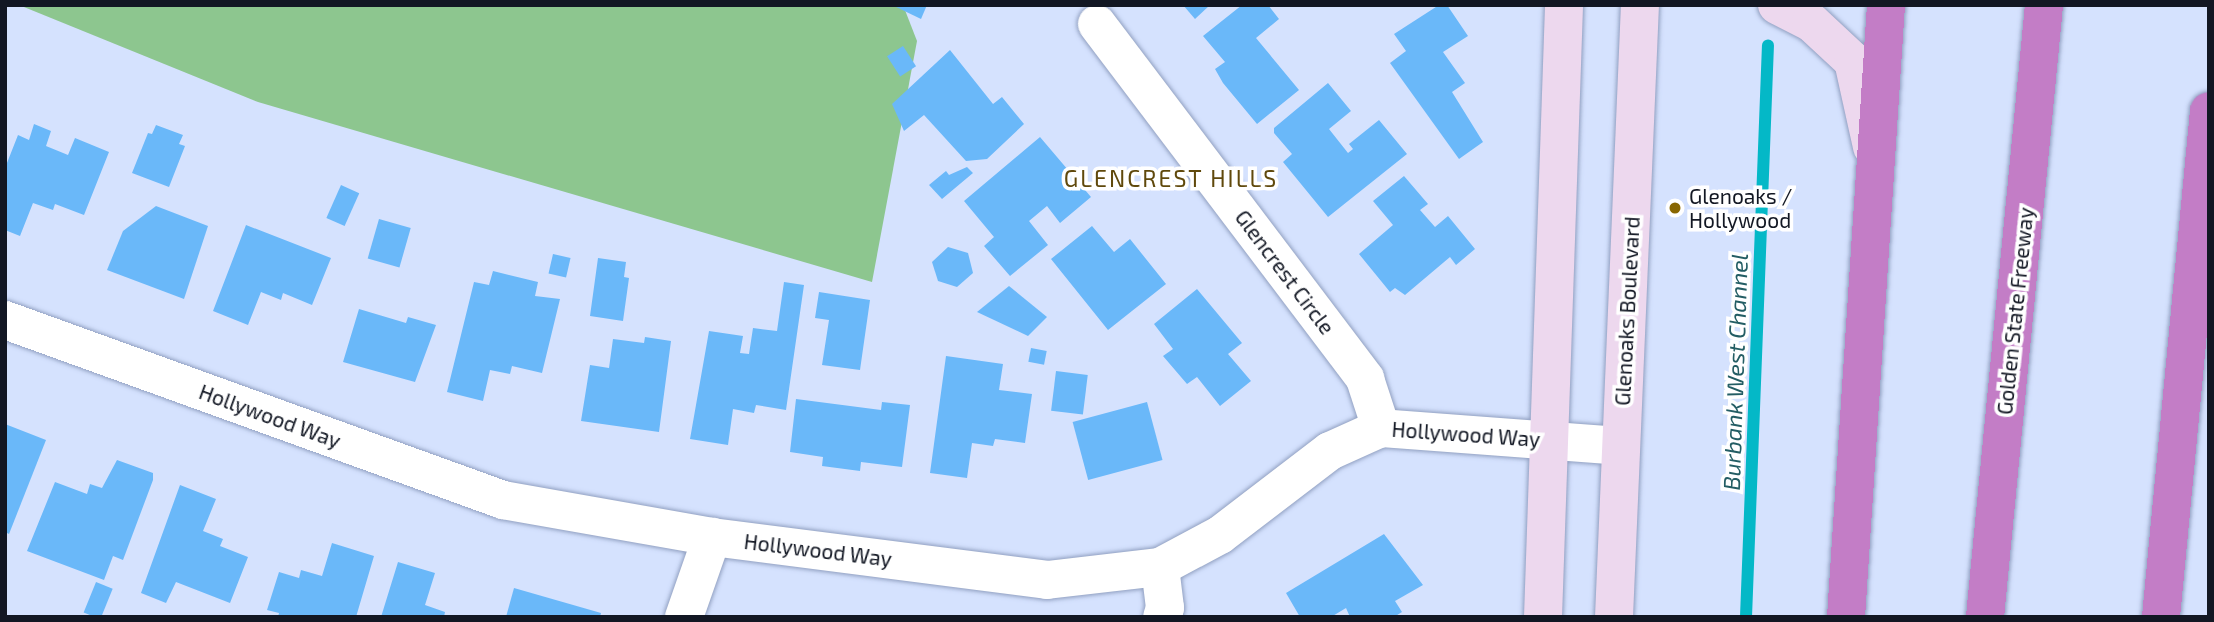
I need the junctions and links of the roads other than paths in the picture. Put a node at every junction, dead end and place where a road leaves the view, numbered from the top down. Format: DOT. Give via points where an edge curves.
graph roads {
  1 [pos="1564,5"];
  2 [pos="1640,5"];
  3 [pos="1777,5"];
  4 [pos="1886,5"];
  5 [pos="2045,5"];
  6 [pos="1097,24"];
  7 [pos="2209,111"];
  8 [pos="1874,157"];
  9 [pos="5,320"];
  10 [pos="1381,428"];
  11 [pos="1551,440"];
  12 [pos="1620,446"];
  13 [pos="712,537"];
  14 [pos="1160,567"];
  15 [pos="684,617"];
  16 [pos="1162,617"];
  17 [pos="1544,617"];
  18 [pos="1614,617"];
  19 [pos="1846,617"];
  20 [pos="1985,617"];
  21 [pos="2161,617"];
  1 -- 11 [label="main road"];
  2 -- 12 [label="main road, Glenoaks Boulevard"];
  3 -- 8 [label="main road" via="1811,22 1853,61"];
  4 -- 8 [label="highway"];
  5 -- 20 [label="highway, Golden State Freeway"];
  6 -- 10 [label="street, Glencrest Circle" via="1366,379"];
  7 -- 21 [label="highway"];
  8 -- 19 [label="highway"];
  9 -- 13 [label="street, Hollywood Way" via="503,500"];
  10 -- 11 [label="street, Hollywood Way"];
  10 -- 14 [label="street, Hollywood Way" via="1330,450 1220,535"];
  11 -- 12 [label="street, Hollywood Way"];
  11 -- 17 [label="main road"];
  12 -- 18 [label="main road, Glenoaks Boulevard"];
  13 -- 14 [label="street, Hollywood Way" via="1047,580"];
  13 -- 15 [label="street"];
  14 -- 16 [label="street" via="1166,608"];
}
